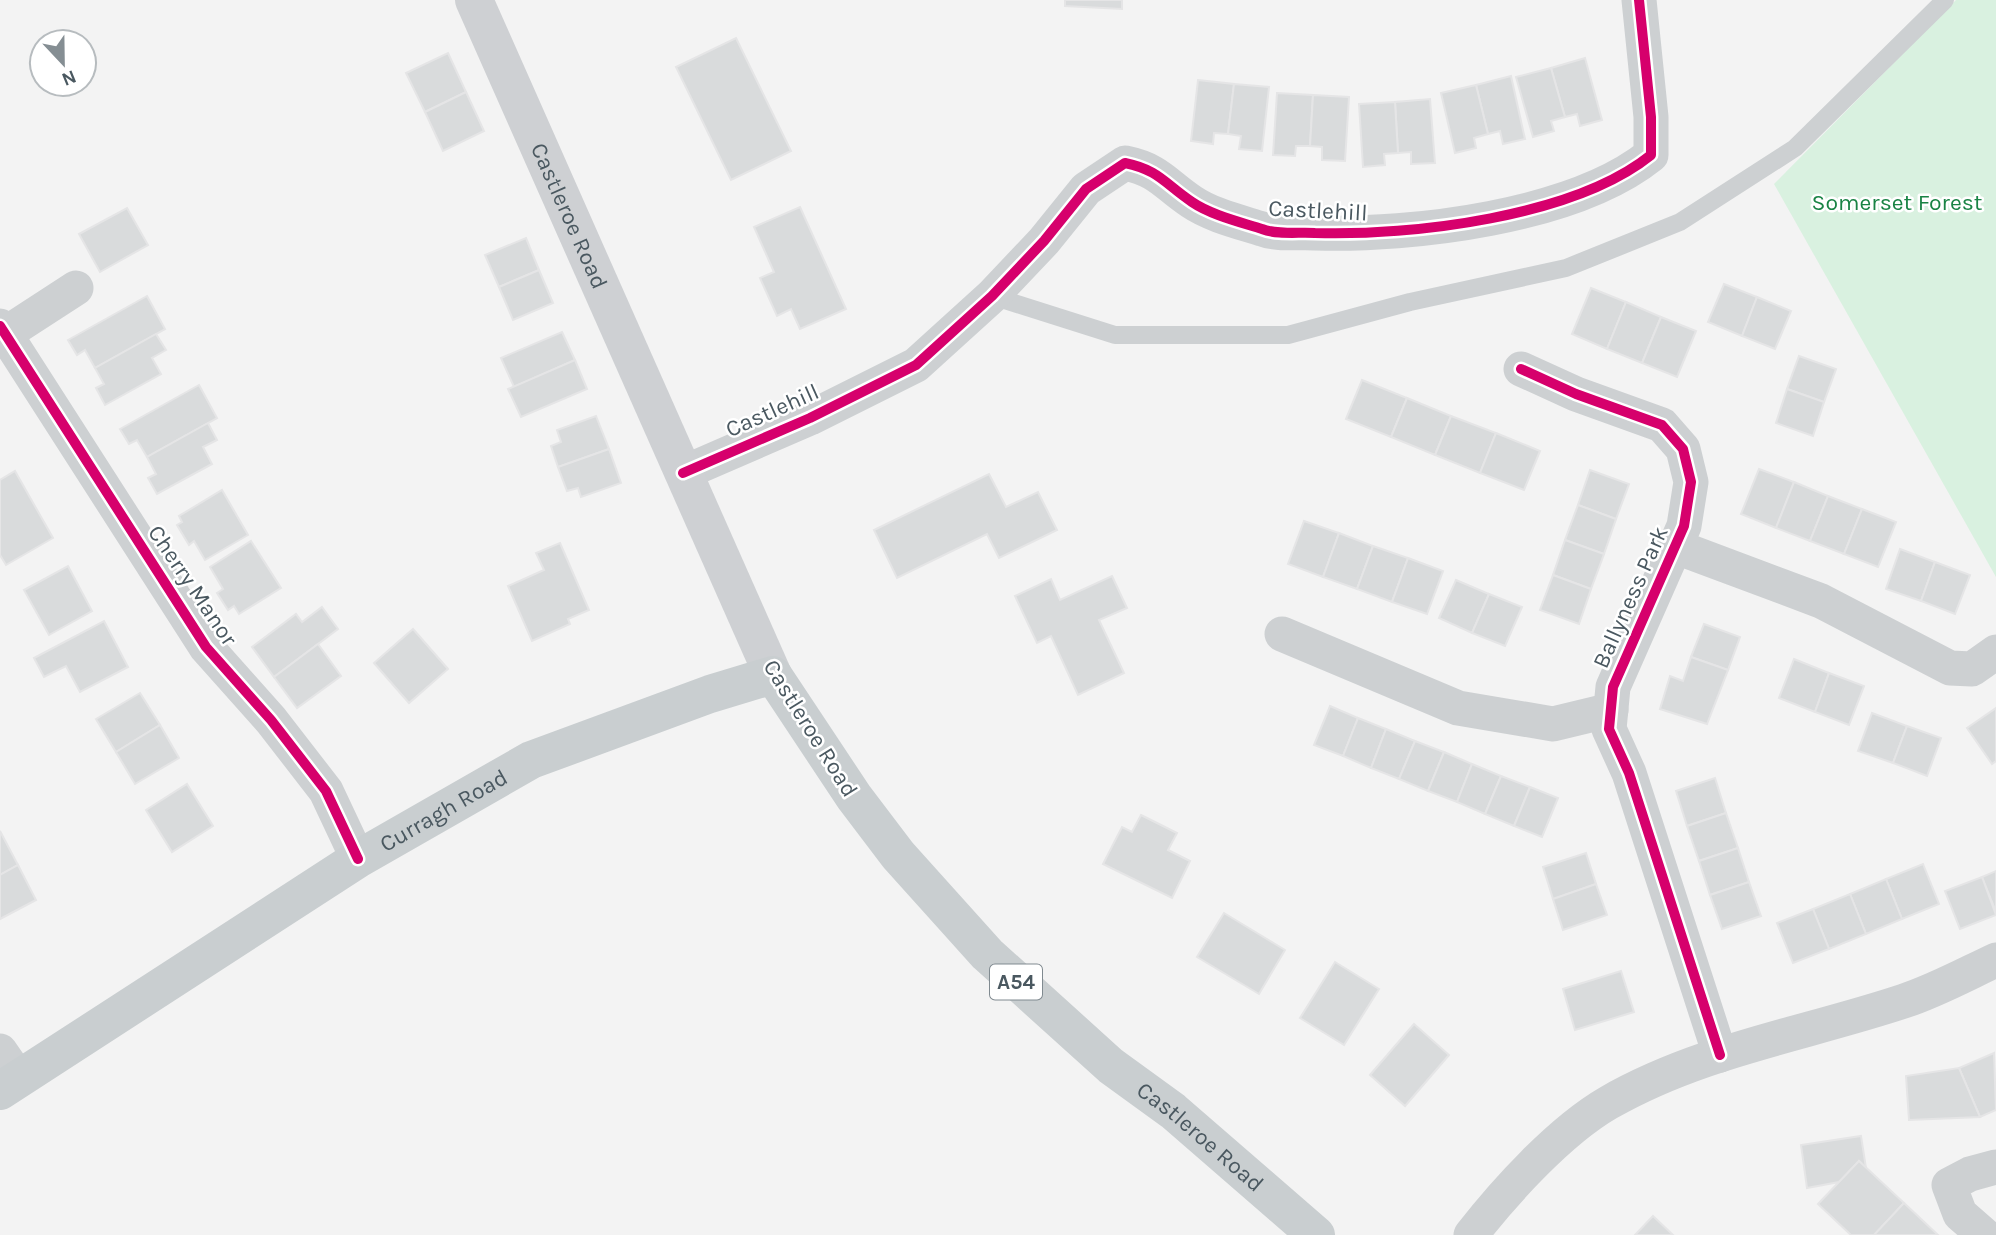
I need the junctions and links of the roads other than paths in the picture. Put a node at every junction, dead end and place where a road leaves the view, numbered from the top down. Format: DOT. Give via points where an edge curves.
graph roads {
  1 [pos="474,0"];
  2 [pos="1639,0"];
  3 [pos="1945,0"];
  4 [pos="76,288"];
  5 [pos="992,296"];
  6 [pos="2,330"];
  7 [pos="1521,369"];
  8 [pos="683,473"];
  9 [pos="1674,546"];
  10 [pos="1282,634"];
  11 [pos="1996,652"];
  12 [pos="773,676"];
  13 [pos="1611,710"];
  14 [pos="358,859"];
  15 [pos="1996,960"];
  16 [pos="1720,1055"];
  17 [pos="6,1073"];
  18 [pos="1996,1167"];
  19 [pos="1316,1235"];
  20 [pos="1471,1235"];
  21 [pos="1984,1235"];
  1 -- 8 [label="street, Castleroe Road"];
  2 -- 5 [label="street, Castlehill" via="1651,155 1628,174 1574,196 1482,219 1371,235 1265,231 1194,204 1149,168 1125,163 1086,189"];
  3 -- 5 [label="lane" via="1795,148 1681,222 1566,268 1288,335 1115,335"];
  4 -- 6 [label="street, Cherry Manor"];
  5 -- 8 [label="street, Castlehill" via="916,365 810,418"];
  6 -- 14 [label="street, Cherry Manor" via="205,647 271,720 326,791"];
  7 -- 9 [label="street, Ballyness Park" via="1662,425 1683,449 1691,482 1684,526"];
  8 -- 12 [label="street, Castleroe Road"];
  9 -- 11 [label="street, Ballyness Park" via="1821,601 1950,668 1972,669"];
  9 -- 13 [label="street, Ballyness Park" via="1614,687"];
  10 -- 13 [label="street" via="1458,708 1553,724"];
  12 -- 14 [label="main road, Curragh Road" via="710,694 531,760"];
  12 -- 19 [label="main road, Castleroe Road / A54" via="898,855 988,954 1111,1066 1173,1111"];
  13 -- 16 [label="street, Ballyness Park" via="1609,729 1629,773"];
  14 -- 17 [label="main road, Curragh Road"];
  15 -- 16 [label="street" via="1906,1001"];
  16 -- 20 [label="street" via="1607,1104 1547,1151"];
  18 -- 21 [label="street" via="1949,1185 1961,1214"];
}
